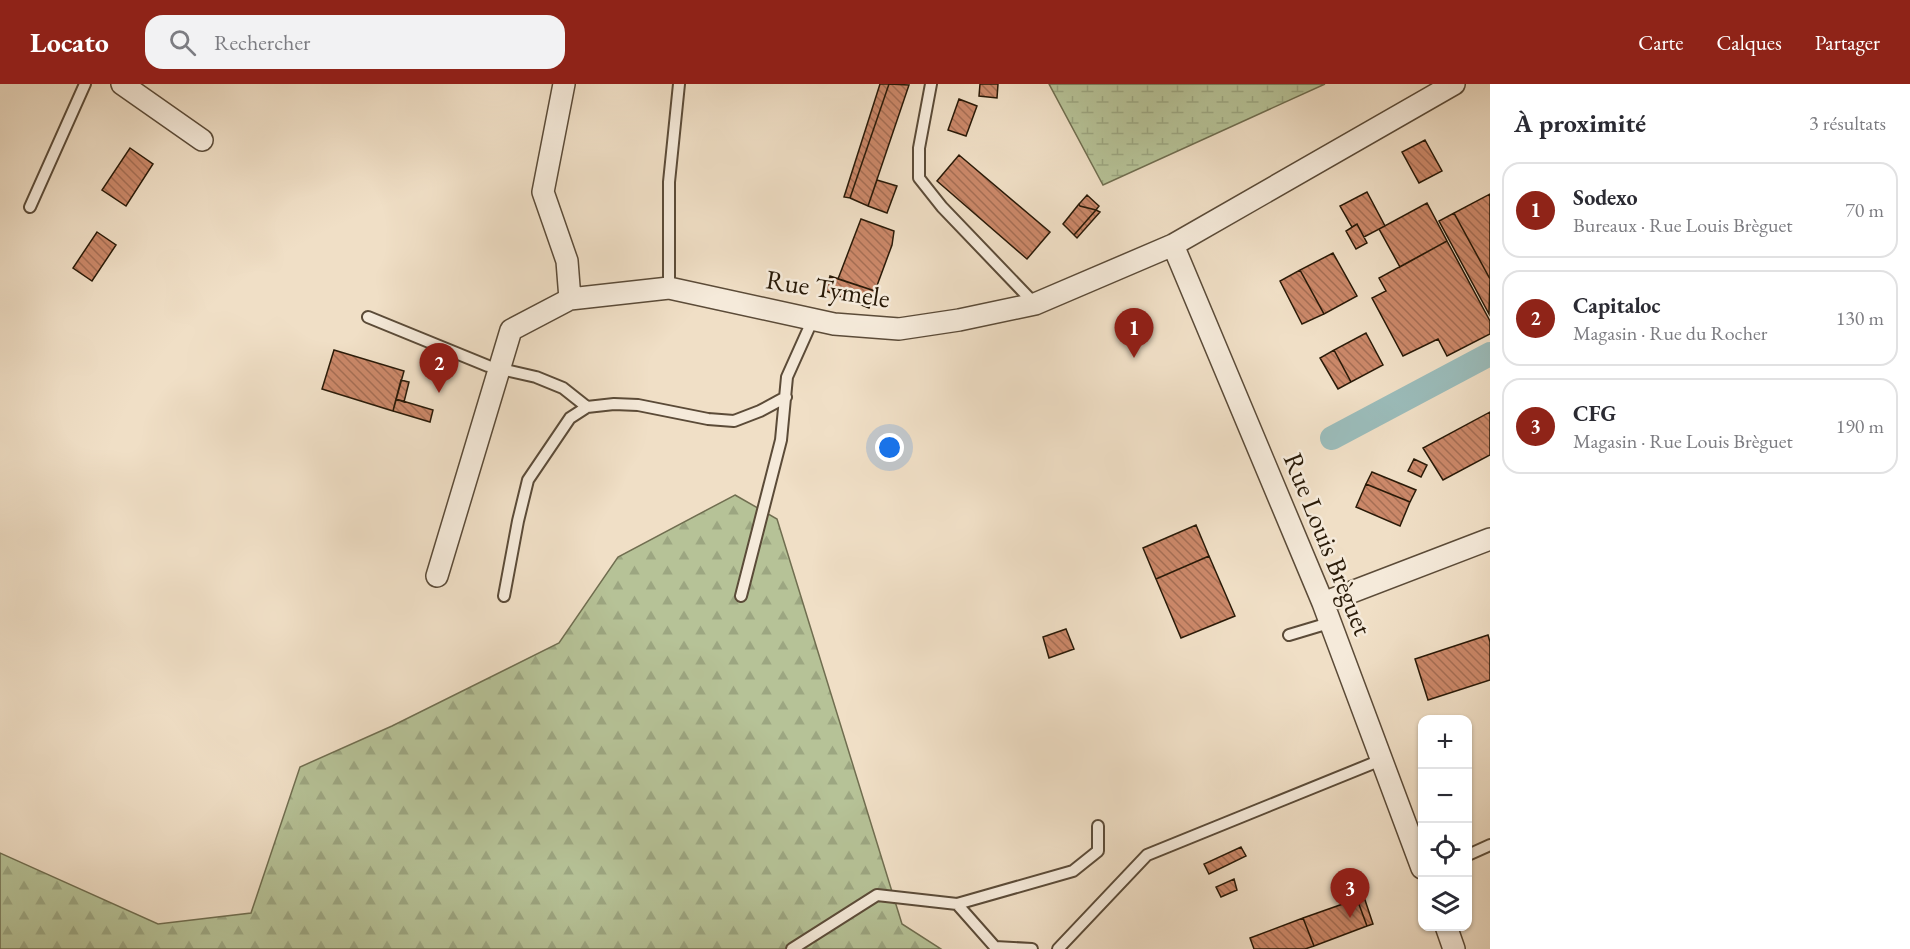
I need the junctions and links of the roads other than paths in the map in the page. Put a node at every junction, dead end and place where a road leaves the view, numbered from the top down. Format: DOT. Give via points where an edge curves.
graph roads {
  1 [pos="85,84"];
  2 [pos="122,84"];
  3 [pos="564,84"];
  4 [pos="679,84"];
  5 [pos="931,84"];
  6 [pos="1454,84"];
  7 [pos="202,140"];
  8 [pos="30,207"];
  9 [pos="1173,245"];
  10 [pos="669,288"];
  11 [pos="570,299"];
  12 [pos="1035,304"];
  13 [pos="368,317"];
  14 [pos="813,320"];
  15 [pos="499,369"];
  16 [pos="786,397"];
  17 [pos="587,407"];
  18 [pos="1490,539"];
  19 [pos="436,576"];
  20 [pos="504,596"];
  21 [pos="741,596"];
  22 [pos="1326,613"];
  23 [pos="1289,635"];
  24 [pos="1381,760"];
  25 [pos="1098,826"];
  26 [pos="1490,845"];
  27 [pos="1472,853"];
  28 [pos="1418,857"];
  29 [pos="957,904"];
  30 [pos="1447,931"];
  31 [pos="792,949"];
  32 [pos="1032,949"];
  33 [pos="1058,949"];
  34 [pos="1454,949"];
  1 -- 8 [label="lane"];
  2 -- 7 [label="street"];
  3 -- 11 [label="street" via="543,192 567,261"];
  4 -- 10 [label="lane" via="669,182"];
  5 -- 12 [label="lane" via="919,148 918,178"];
  6 -- 9 [label="street, Rue Tymele"];
  9 -- 12 [label="street, Rue Tymele"];
  9 -- 22 [label="street, Rue Louis Brèguet"];
  10 -- 11 [label="street, Rue Tymele"];
  10 -- 14 [label="street, Rue Tymele"];
  11 -- 15 [label="street" via="511,330"];
  12 -- 14 [label="street, Rue Tymele" via="899,329"];
  13 -- 15 [label="lane"];
  14 -- 16 [label="lane" via="788,377"];
  15 -- 17 [label="lane" via="536,377 562,388"];
  15 -- 19 [label="street"];
  16 -- 17 [label="lane" via="734,421 638,405"];
  16 -- 21 [label="lane" via="781,440"];
  17 -- 20 [label="lane" via="570,418 528,480"];
  18 -- 22 [label="street"];
  22 -- 23 [label="lane"];
  22 -- 24 [label="street, Rue Louis Brèguet"];
  24 -- 28 [label="street, Rue Louis Brèguet"];
  24 -- 33 [label="lane" via="1147,855"];
  25 -- 29 [label="lane" via="1098,851 1072,871"];
  26 -- 27 [label="lane"];
  29 -- 31 [label="lane" via="877,895"];
  29 -- 32 [label="lane" via="995,947"];
  30 -- 34 [label="street"];
}
